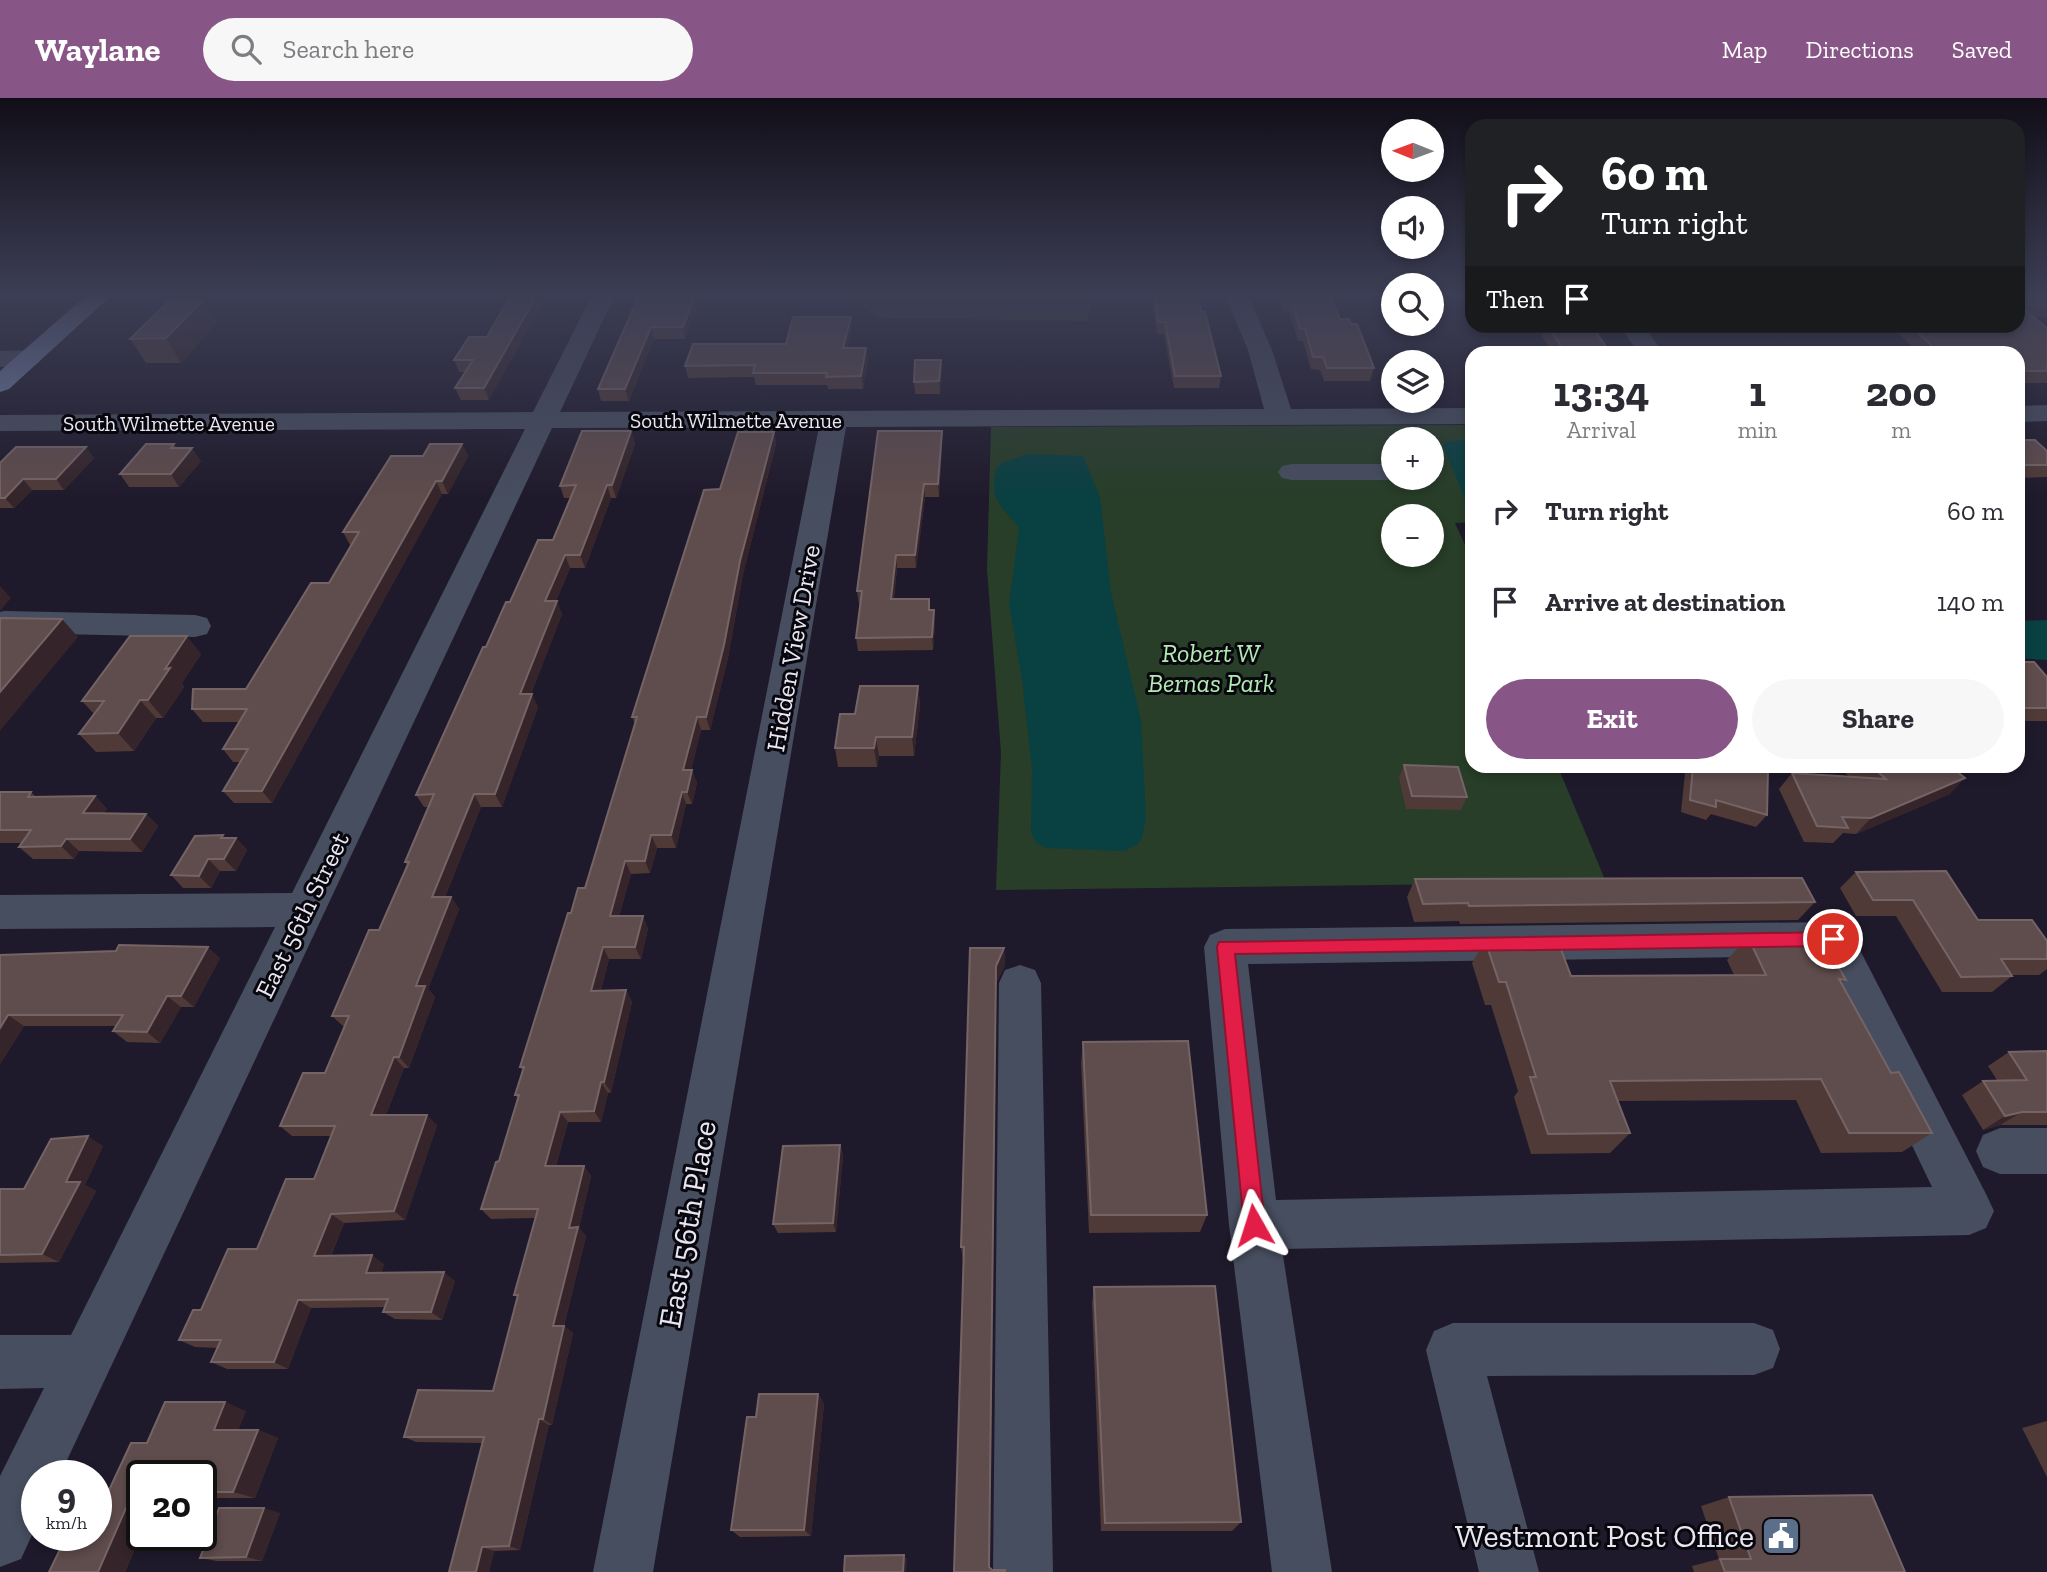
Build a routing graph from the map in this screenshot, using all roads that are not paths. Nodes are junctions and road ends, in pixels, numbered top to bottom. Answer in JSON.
{"nodes":[{"id":1,"x":25,"y":362,"type":"edge"},
{"id":2,"x":571,"y":362,"type":"edge"},
{"id":3,"x":1264,"y":362,"type":"edge"},
{"id":4,"x":0,"y":384,"type":"edge"},
{"id":5,"x":2047,"y":413,"type":"edge"},
{"id":6,"x":2025,"y":414,"type":"edge"},
{"id":7,"x":1280,"y":417,"type":"junction"},
{"id":8,"x":1465,"y":417,"type":"edge"},
{"id":9,"x":834,"y":419,"type":"junction"},
{"id":10,"x":542,"y":421,"type":"junction"},
{"id":11,"x":0,"y":423,"type":"edge"},
{"id":12,"x":1391,"y":427,"type":"edge"},
{"id":13,"x":1408,"y":427,"type":"edge"},
{"id":14,"x":1292,"y":472,"type":"dead end"},
{"id":15,"x":1381,"y":472,"type":"edge"},
{"id":16,"x":0,"y":626,"type":"edge"},
{"id":17,"x":195,"y":626,"type":"dead end"},
{"id":18,"x":751,"y":877,"type":"joint"},
{"id":19,"x":304,"y":910,"type":"junction"},
{"id":20,"x":0,"y":912,"type":"edge"},
{"id":21,"x":1020,"y":983,"type":"dead end"},
{"id":22,"x":2000,"y":1152,"type":"dead end"},
{"id":23,"x":2047,"y":1152,"type":"edge"},
{"id":24,"x":1254,"y":1225,"type":"junction"},
{"id":25,"x":1754,"y":1349,"type":"dead end"},
{"id":26,"x":86,"y":1361,"type":"junction"},
{"id":27,"x":0,"y":1362,"type":"edge"},
{"id":28,"x":0,"y":1538,"type":"edge"},
{"id":29,"x":623,"y":1572,"type":"edge"},
{"id":30,"x":1023,"y":1572,"type":"edge"},
{"id":31,"x":1302,"y":1572,"type":"edge"},
{"id":32,"x":1508,"y":1572,"type":"edge"}],
"edges":[{"from":1,"to":4,"type":"main road"},
{"from":2,"to":10,"type":"street","name":"East 56th Street"},
{"from":3,"to":7,"type":"street"},
{"from":5,"to":6,"type":"street"},
{"from":7,"to":9,"type":"street","name":"South Wilmette Avenue"},
{"from":7,"to":12,"type":"street","name":"South Wilmette Avenue"},
{"from":8,"to":13,"type":"street","name":"South Wilmette Avenue"},
{"from":9,"to":10,"type":"street","name":"South Wilmette Avenue"},
{"from":9,"to":18,"type":"street","name":"Hidden View Drive"},
{"from":10,"to":11,"type":"street","name":"South Wilmette Avenue"},
{"from":10,"to":19,"type":"street","name":"East 56th Street"},
{"from":14,"to":15,"type":"street"},
{"from":16,"to":17,"type":"street"},
{"from":18,"to":29,"type":"street","name":"East 56th Place"},
{"from":19,"to":20,"type":"street"},
{"from":19,"to":26,"type":"street","name":"East 56th Street"},
{"from":21,"to":30,"type":"street"},
{"from":22,"to":23,"type":"street"},
{"from":24,"to":24,"type":"street"},
{"from":24,"to":31,"type":"street"},
{"from":25,"to":32,"type":"street"},
{"from":26,"to":27,"type":"street"},
{"from":26,"to":28,"type":"street","name":"East 56th Street"}]}
